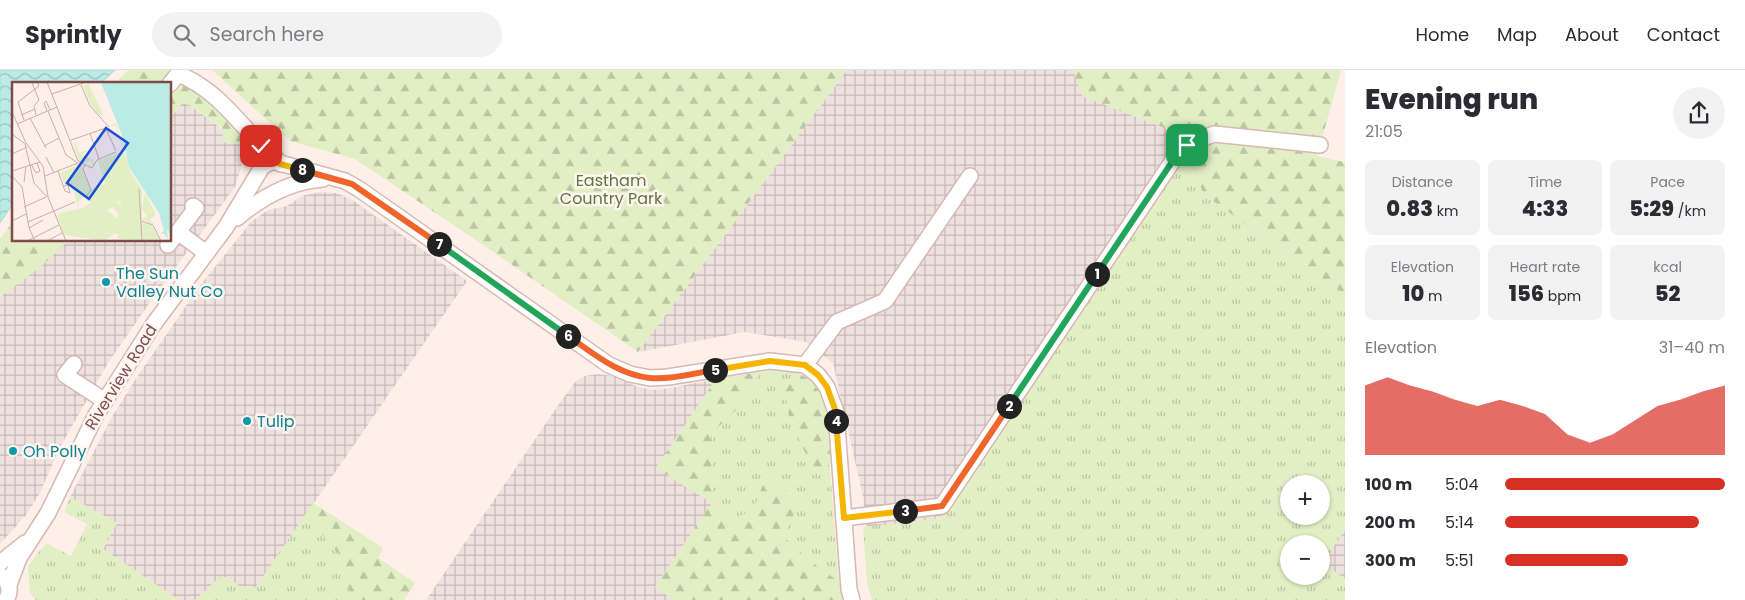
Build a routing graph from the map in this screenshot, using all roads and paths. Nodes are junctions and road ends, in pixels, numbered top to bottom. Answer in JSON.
{"nodes":[{"id":1,"x":171,"y":83,"type":"edge"},
{"id":2,"x":244,"y":127,"type":"junction"},
{"id":3,"x":1320,"y":145,"type":"dead end"},
{"id":4,"x":281,"y":164,"type":"junction"},
{"id":5,"x":260,"y":172,"type":"junction"},
{"id":6,"x":970,"y":176,"type":"dead end"},
{"id":7,"x":337,"y":179,"type":"junction"},
{"id":8,"x":280,"y":190,"type":"junction"},
{"id":9,"x":193,"y":206,"type":"dead end"},
{"id":10,"x":226,"y":227,"type":"junction"},
{"id":11,"x":178,"y":232,"type":"junction"},
{"id":12,"x":168,"y":245,"type":"dead end"},
{"id":13,"x":206,"y":253,"type":"junction"},
{"id":14,"x":74,"y":364,"type":"dead end"},
{"id":15,"x":805,"y":365,"type":"junction"},
{"id":16,"x":105,"y":401,"type":"junction"},
{"id":17,"x":844,"y":518,"type":"junction"},
{"id":18,"x":32,"y":537,"type":"junction"},
{"id":19,"x":0,"y":563,"type":"edge"},
{"id":20,"x":9,"y":590,"type":"edge"},
{"id":21,"x":852,"y":600,"type":"edge"}],
"edges":[{"from":1,"to":2,"type":"street"},
{"from":2,"to":4,"type":"street"},
{"from":2,"to":5,"type":"street"},
{"from":3,"to":17,"type":"street"},
{"from":4,"to":5,"type":"street"},
{"from":4,"to":7,"type":"street"},
{"from":4,"to":8,"type":"street"},
{"from":5,"to":8,"type":"street"},
{"from":5,"to":10,"type":"street","name":"Riverview Road"},
{"from":6,"to":15,"type":"street"},
{"from":7,"to":8,"type":"street","name":"Riverview Road"},
{"from":7,"to":15,"type":"street"},
{"from":8,"to":10,"type":"street","name":"Riverview Road"},
{"from":9,"to":11,"type":"street"},
{"from":10,"to":13,"type":"street","name":"Riverview Road"},
{"from":11,"to":12,"type":"street"},
{"from":11,"to":13,"type":"street"},
{"from":13,"to":16,"type":"street","name":"Riverview Road"},
{"from":14,"to":16,"type":"street"},
{"from":15,"to":17,"type":"street"},
{"from":16,"to":18,"type":"street","name":"Riverview Road"},
{"from":17,"to":21,"type":"street"},
{"from":18,"to":19,"type":"street","name":"Riverview Road"},
{"from":18,"to":20,"type":"street","name":"Riverview Road"}]}
